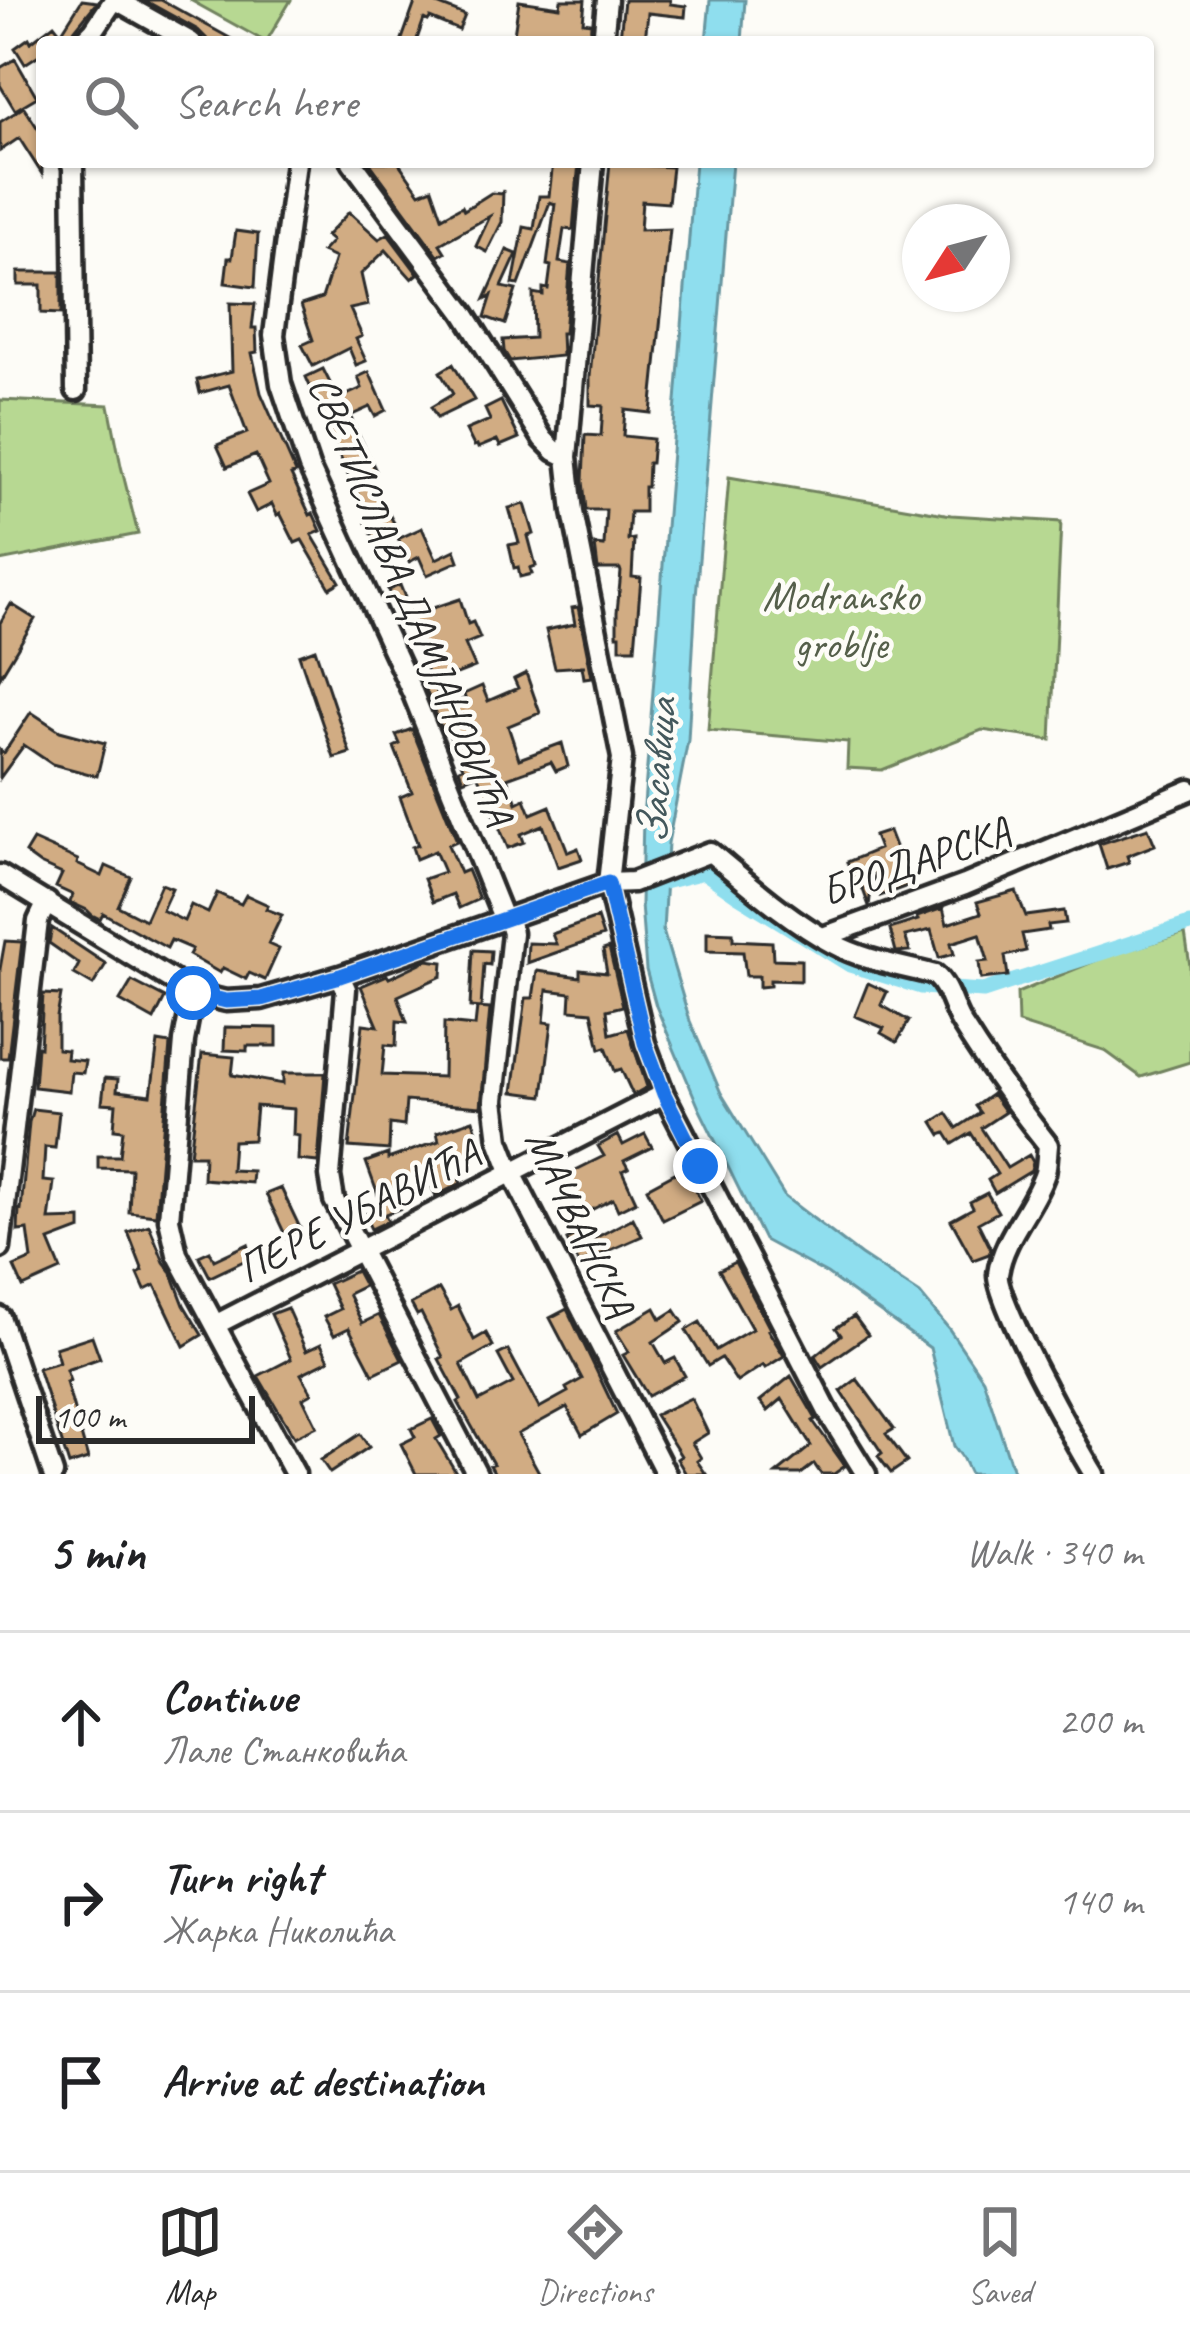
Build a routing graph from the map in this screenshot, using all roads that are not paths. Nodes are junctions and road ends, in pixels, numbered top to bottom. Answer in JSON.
{"nodes":[{"id":1,"x":115,"y":0,"type":"edge"},
{"id":2,"x":607,"y":0,"type":"edge"},
{"id":3,"x":89,"y":36,"type":"edge"},
{"id":4,"x":180,"y":36,"type":"edge"},
{"id":5,"x":604,"y":36,"type":"edge"},
{"id":6,"x":73,"y":168,"type":"edge"},
{"id":7,"x":295,"y":168,"type":"edge"},
{"id":8,"x":356,"y":168,"type":"edge"},
{"id":9,"x":592,"y":168,"type":"edge"},
{"id":10,"x":76,"y":390,"type":"dead end"},
{"id":11,"x":567,"y":457,"type":"junction"},
{"id":12,"x":1190,"y":790,"type":"edge"},
{"id":13,"x":0,"y":875,"type":"edge"},
{"id":14,"x":608,"y":883,"type":"junction"},
{"id":15,"x":47,"y":902,"type":"junction"},
{"id":16,"x":505,"y":918,"type":"junction"},
{"id":17,"x":823,"y":937,"type":"junction"},
{"id":18,"x":340,"y":976,"type":"junction"},
{"id":19,"x":193,"y":993,"type":"junction"},
{"id":20,"x":664,"y":1094,"type":"junction"},
{"id":21,"x":511,"y":1171,"type":"junction"},
{"id":22,"x":0,"y":1248,"type":"edge"},
{"id":23,"x":360,"y":1249,"type":"junction"},
{"id":24,"x":0,"y":1317,"type":"edge"},
{"id":25,"x":215,"y":1325,"type":"junction"},
{"id":26,"x":53,"y":1474,"type":"edge"},
{"id":27,"x":295,"y":1474,"type":"edge"},
{"id":28,"x":477,"y":1474,"type":"edge"},
{"id":29,"x":666,"y":1474,"type":"edge"},
{"id":30,"x":866,"y":1474,"type":"edge"},
{"id":31,"x":1094,"y":1474,"type":"edge"}],
"edges":[{"from":1,"to":3,"type":"street"},
{"from":1,"to":4,"type":"street"},
{"from":2,"to":5,"type":"street"},
{"from":6,"to":10,"type":"street"},
{"from":7,"to":16,"type":"street","name":"СВЕТИСЛАВА ДАМЈАНОВИЋА"},
{"from":8,"to":11,"type":"street"},
{"from":9,"to":11,"type":"street"},
{"from":11,"to":14,"type":"street"},
{"from":12,"to":17,"type":"street","name":"БРОДАРСКА"},
{"from":13,"to":15,"type":"street"},
{"from":14,"to":16,"type":"street"},
{"from":14,"to":17,"type":"street","name":"БРОДАРСКА"},
{"from":14,"to":20,"type":"street"},
{"from":15,"to":19,"type":"street"},
{"from":15,"to":22,"type":"street"},
{"from":16,"to":18,"type":"street"},
{"from":16,"to":21,"type":"street","name":"МАЧВАНСКА"},
{"from":17,"to":31,"type":"street"},
{"from":18,"to":19,"type":"street"},
{"from":18,"to":23,"type":"street"},
{"from":19,"to":25,"type":"street"},
{"from":20,"to":21,"type":"street","name":"ПЕРЕ УБАВИЋА"},
{"from":20,"to":30,"type":"street"},
{"from":21,"to":23,"type":"street","name":"ПЕРЕ УБАВИЋА"},
{"from":21,"to":29,"type":"street","name":"МАЧВАНСКА"},
{"from":23,"to":25,"type":"street","name":"ПЕРЕ УБАВИЋА"},
{"from":23,"to":28,"type":"street"},
{"from":24,"to":26,"type":"street"},
{"from":25,"to":27,"type":"street"}]}
